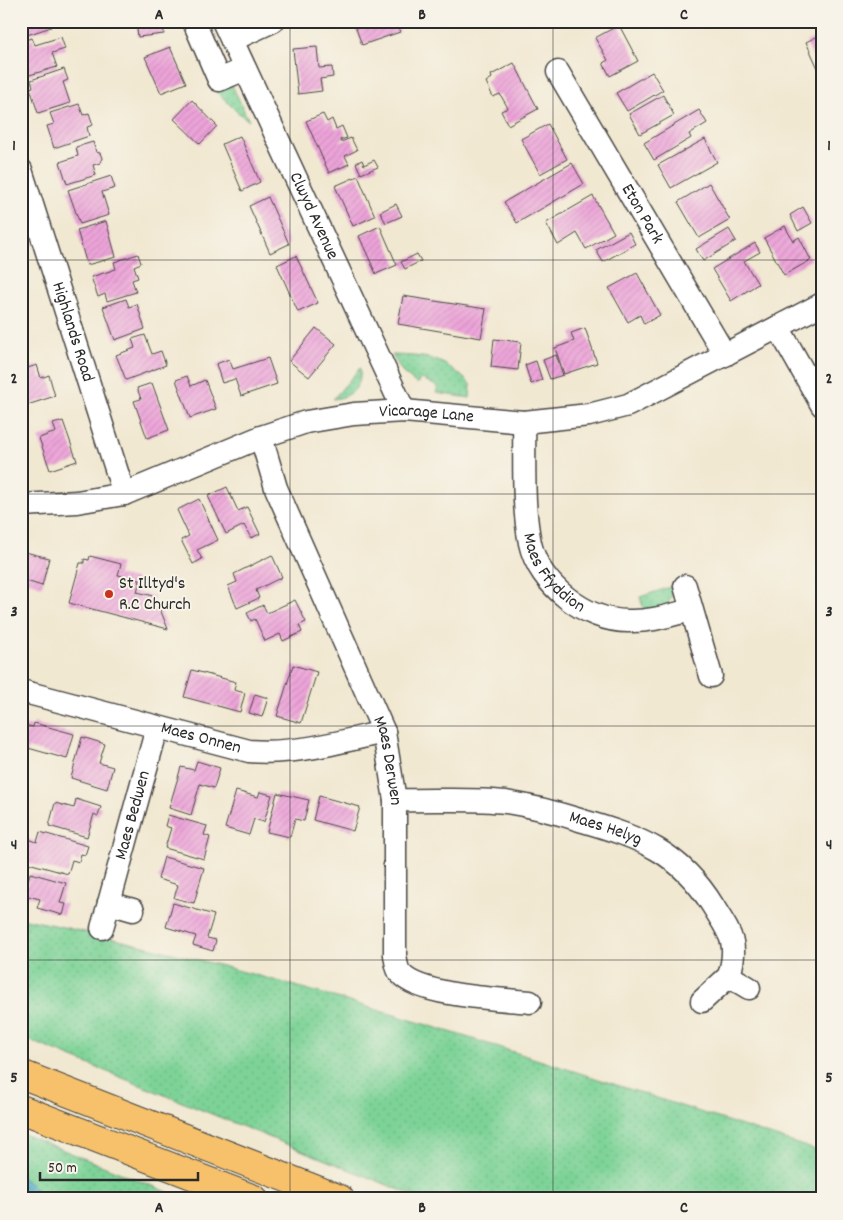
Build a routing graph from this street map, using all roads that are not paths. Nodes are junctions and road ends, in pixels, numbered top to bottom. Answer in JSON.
{"nodes":[{"id":1,"x":196,"y":21,"type":"edge"},
{"id":2,"x":273,"y":21,"type":"edge"},
{"id":3,"x":228,"y":31,"type":"edge"},
{"id":4,"x":245,"y":69,"type":"junction"},
{"id":5,"x":558,"y":72,"type":"dead end"},
{"id":6,"x":21,"y":170,"type":"edge"},
{"id":7,"x":822,"y":304,"type":"edge"},
{"id":8,"x":778,"y":327,"type":"junction"},
{"id":9,"x":725,"y":355,"type":"junction"},
{"id":10,"x":822,"y":405,"type":"edge"},
{"id":11,"x":404,"y":411,"type":"junction"},
{"id":12,"x":524,"y":422,"type":"junction"},
{"id":13,"x":261,"y":437,"type":"junction"},
{"id":14,"x":124,"y":494,"type":"junction"},
{"id":15,"x":21,"y":506,"type":"edge"},
{"id":16,"x":684,"y":586,"type":"dead end"},
{"id":17,"x":692,"y":610,"type":"junction"},
{"id":18,"x":711,"y":676,"type":"dead end"},
{"id":19,"x":21,"y":691,"type":"edge"},
{"id":20,"x":157,"y":728,"type":"junction"},
{"id":21,"x":384,"y":732,"type":"junction"},
{"id":22,"x":395,"y":800,"type":"junction"},
{"id":23,"x":109,"y":903,"type":"junction"},
{"id":24,"x":133,"y":910,"type":"dead end"},
{"id":25,"x":102,"y":928,"type":"dead end"},
{"id":26,"x":729,"y":976,"type":"junction"},
{"id":27,"x":749,"y":988,"type":"dead end"},
{"id":28,"x":702,"y":1001,"type":"dead end"},
{"id":29,"x":530,"y":1002,"type":"dead end"},
{"id":30,"x":21,"y":1074,"type":"edge"},
{"id":31,"x":21,"y":1109,"type":"edge"},
{"id":32,"x":254,"y":1199,"type":"edge"},
{"id":33,"x":340,"y":1199,"type":"edge"}],
"edges":[{"from":1,"to":4,"type":"street"},
{"from":2,"to":3,"type":"street"},
{"from":3,"to":4,"type":"street","name":"Clwyd Avenue"},
{"from":4,"to":11,"type":"street","name":"Clwyd Avenue"},
{"from":5,"to":9,"type":"street","name":"Eton Park"},
{"from":6,"to":14,"type":"street","name":"Highlands Road"},
{"from":7,"to":8,"type":"street","name":"Vicarage Lane"},
{"from":8,"to":9,"type":"street","name":"Vicarage Lane"},
{"from":8,"to":10,"type":"street"},
{"from":9,"to":12,"type":"street","name":"Vicarage Lane"},
{"from":11,"to":12,"type":"street","name":"Vicarage Lane"},
{"from":11,"to":13,"type":"street","name":"Vicarage Lane"},
{"from":12,"to":17,"type":"street","name":"Maes Ffyddion"},
{"from":13,"to":14,"type":"street","name":"Vicarage Lane"},
{"from":13,"to":21,"type":"street","name":"Maes Derwen"},
{"from":14,"to":15,"type":"street","name":"Vicarage Lane"},
{"from":16,"to":17,"type":"street"},
{"from":17,"to":18,"type":"street"},
{"from":19,"to":20,"type":"street","name":"Maes Onnen"},
{"from":20,"to":21,"type":"street","name":"Maes Onnen"},
{"from":20,"to":23,"type":"street","name":"Maes Bedwen"},
{"from":21,"to":22,"type":"street","name":"Maes Derwen"},
{"from":22,"to":26,"type":"street","name":"Maes Helyg"},
{"from":22,"to":29,"type":"street","name":"Maes Derwen"},
{"from":23,"to":24,"type":"street"},
{"from":23,"to":25,"type":"street","name":"Maes Bedwen"},
{"from":26,"to":27,"type":"street"},
{"from":26,"to":28,"type":"street"},
{"from":30,"to":33,"type":"main road"},
{"from":31,"to":32,"type":"main road"}]}
